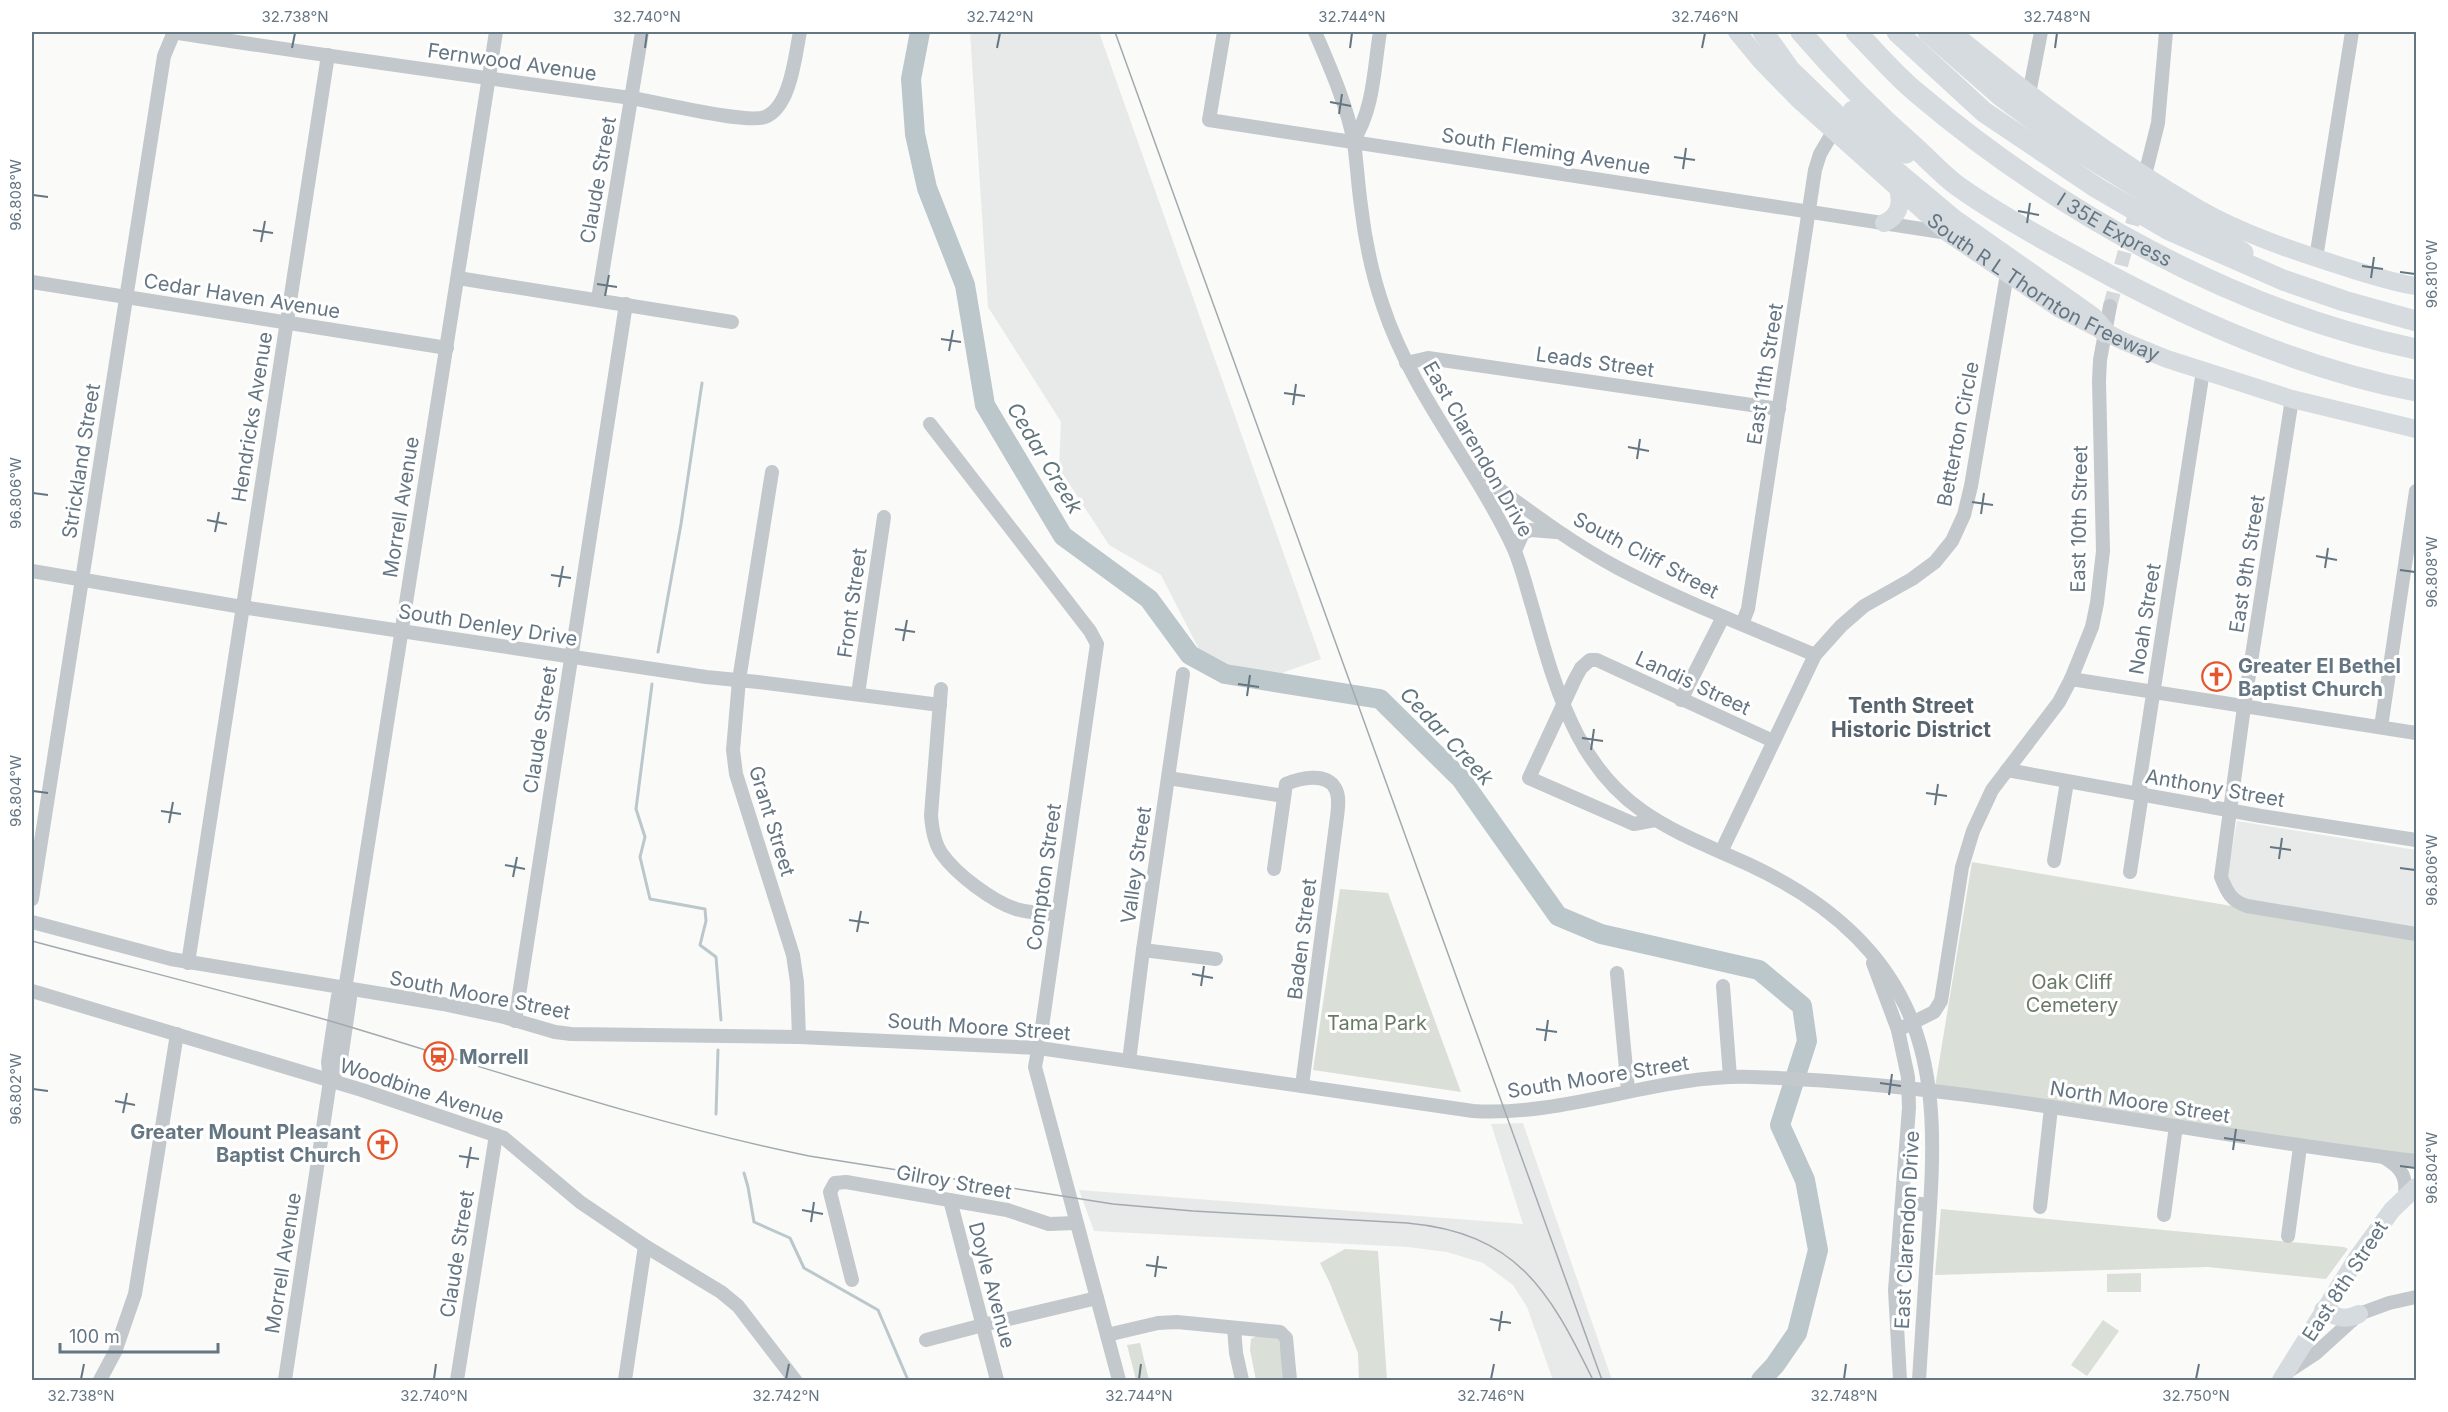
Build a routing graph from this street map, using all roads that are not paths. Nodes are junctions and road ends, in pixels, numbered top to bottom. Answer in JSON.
{"nodes":[{"id":1,"x":174,"y":32,"type":"edge"},
{"id":2,"x":496,"y":32,"type":"edge"},
{"id":3,"x":642,"y":32,"type":"edge"},
{"id":4,"x":800,"y":32,"type":"edge"},
{"id":5,"x":1224,"y":32,"type":"edge"},
{"id":6,"x":1315,"y":32,"type":"edge"},
{"id":7,"x":1380,"y":32,"type":"edge"},
{"id":8,"x":1737,"y":32,"type":"edge"},
{"id":9,"x":1763,"y":32,"type":"edge"},
{"id":10,"x":1775,"y":32,"type":"edge"},
{"id":11,"x":1801,"y":32,"type":"edge"},
{"id":12,"x":1856,"y":32,"type":"edge"},
{"id":13,"x":1897,"y":32,"type":"edge"},
{"id":14,"x":1928,"y":32,"type":"edge"},
{"id":15,"x":1952,"y":32,"type":"edge"},
{"id":16,"x":2041,"y":32,"type":"edge"},
{"id":17,"x":2166,"y":32,"type":"edge"},
{"id":18,"x":2352,"y":32,"type":"edge"},
{"id":19,"x":328,"y":55,"type":"junction"},
{"id":20,"x":489,"y":79,"type":"junction"},
{"id":21,"x":2029,"y":94,"type":"junction"},
{"id":22,"x":631,"y":98,"type":"junction"},
{"id":23,"x":1833,"y":132,"type":"junction"},
{"id":24,"x":1353,"y":141,"type":"junction"},
{"id":25,"x":2144,"y":179,"type":"junction"},
{"id":26,"x":1958,"y":186,"type":"junction"},
{"id":27,"x":1898,"y":189,"type":"junction"},
{"id":28,"x":1809,"y":213,"type":"junction"},
{"id":29,"x":2174,"y":221,"type":"junction"},
{"id":30,"x":1884,"y":223,"type":"junction"},
{"id":31,"x":1948,"y":233,"type":"junction"},
{"id":32,"x":2316,"y":258,"type":"junction"},
{"id":33,"x":2007,"y":274,"type":"junction"},
{"id":34,"x":458,"y":278,"type":"junction"},
{"id":35,"x":32,"y":282,"type":"edge"},
{"id":36,"x":2416,"y":286,"type":"edge"},
{"id":37,"x":126,"y":297,"type":"junction"},
{"id":38,"x":598,"y":299,"type":"junction"},
{"id":39,"x":626,"y":304,"type":"junction"},
{"id":40,"x":2110,"y":306,"type":"tunnel mouth"},
{"id":41,"x":2416,"y":321,"type":"edge"},
{"id":42,"x":732,"y":322,"type":"dead end"},
{"id":43,"x":287,"y":323,"type":"junction"},
{"id":44,"x":2105,"y":332,"type":"junction"},
{"id":45,"x":447,"y":348,"type":"junction"},
{"id":46,"x":2416,"y":350,"type":"edge"},
{"id":47,"x":2305,"y":362,"type":"junction"},
{"id":48,"x":1406,"y":363,"type":"junction"},
{"id":49,"x":2203,"y":371,"type":"junction"},
{"id":50,"x":2416,"y":391,"type":"edge"},
{"id":51,"x":2292,"y":399,"type":"junction"},
{"id":52,"x":2416,"y":401,"type":"edge"},
{"id":53,"x":1779,"y":409,"type":"junction"},
{"id":54,"x":930,"y":424,"type":"dead end"},
{"id":55,"x":2416,"y":429,"type":"edge"},
{"id":56,"x":1470,"y":468,"type":"junction"},
{"id":57,"x":772,"y":472,"type":"dead end"},
{"id":58,"x":2416,"y":491,"type":"edge"},
{"id":59,"x":884,"y":517,"type":"dead end"},
{"id":60,"x":1558,"y":532,"type":"junction"},
{"id":61,"x":1515,"y":551,"type":"junction"},
{"id":62,"x":32,"y":571,"type":"edge"},
{"id":63,"x":82,"y":579,"type":"junction"},
{"id":64,"x":242,"y":607,"type":"junction"},
{"id":65,"x":1723,"y":617,"type":"junction"},
{"id":66,"x":1742,"y":624,"type":"junction"},
{"id":67,"x":400,"y":631,"type":"junction"},
{"id":68,"x":1815,"y":655,"type":"junction"},
{"id":69,"x":572,"y":657,"type":"junction"},
{"id":70,"x":1183,"y":674,"type":"dead end"},
{"id":71,"x":2071,"y":679,"type":"junction"},
{"id":72,"x":739,"y":680,"type":"junction"},
{"id":73,"x":941,"y":689,"type":"dead end"},
{"id":74,"x":2153,"y":693,"type":"junction"},
{"id":75,"x":858,"y":694,"type":"junction"},
{"id":76,"x":1681,"y":700,"type":"junction"},
{"id":77,"x":940,"y":705,"type":"junction"},
{"id":78,"x":1563,"y":705,"type":"junction"},
{"id":79,"x":2244,"y":707,"type":"junction"},
{"id":80,"x":2380,"y":727,"type":"junction"},
{"id":81,"x":2416,"y":733,"type":"edge"},
{"id":82,"x":1773,"y":741,"type":"junction"},
{"id":83,"x":2007,"y":770,"type":"junction"},
{"id":84,"x":1168,"y":778,"type":"junction"},
{"id":85,"x":2067,"y":782,"type":"junction"},
{"id":86,"x":1285,"y":790,"type":"junction"},
{"id":87,"x":2142,"y":795,"type":"junction"},
{"id":88,"x":2229,"y":810,"type":"junction"},
{"id":89,"x":1655,"y":820,"type":"junction"},
{"id":90,"x":2416,"y":840,"type":"edge"},
{"id":91,"x":1721,"y":852,"type":"junction"},
{"id":92,"x":2054,"y":861,"type":"dead end"},
{"id":93,"x":1274,"y":869,"type":"dead end"},
{"id":94,"x":2130,"y":872,"type":"dead end"},
{"id":95,"x":32,"y":899,"type":"edge"},
{"id":96,"x":1057,"y":915,"type":"junction"},
{"id":97,"x":32,"y":922,"type":"edge"},
{"id":98,"x":2416,"y":934,"type":"edge"},
{"id":99,"x":1143,"y":950,"type":"junction"},
{"id":100,"x":1869,"y":953,"type":"junction"},
{"id":101,"x":1216,"y":959,"type":"dead end"},
{"id":102,"x":188,"y":963,"type":"junction"},
{"id":103,"x":1617,"y":973,"type":"dead end"},
{"id":104,"x":1723,"y":986,"type":"dead end"},
{"id":105,"x":345,"y":988,"type":"junction"},
{"id":106,"x":32,"y":990,"type":"edge"},
{"id":107,"x":515,"y":1021,"type":"junction"},
{"id":108,"x":1913,"y":1024,"type":"junction"},
{"id":109,"x":1898,"y":1030,"type":"junction"},
{"id":110,"x":177,"y":1035,"type":"junction"},
{"id":111,"x":799,"y":1037,"type":"junction"},
{"id":112,"x":1039,"y":1048,"type":"junction"},
{"id":113,"x":1129,"y":1061,"type":"junction"},
{"id":114,"x":1730,"y":1077,"type":"junction"},
{"id":115,"x":330,"y":1081,"type":"junction"},
{"id":116,"x":1302,"y":1086,"type":"junction"},
{"id":117,"x":1909,"y":1088,"type":"junction"},
{"id":118,"x":1628,"y":1090,"type":"junction"},
{"id":119,"x":1928,"y":1090,"type":"junction"},
{"id":120,"x":2051,"y":1108,"type":"junction"},
{"id":121,"x":2176,"y":1126,"type":"junction"},
{"id":122,"x":496,"y":1135,"type":"junction"},
{"id":123,"x":2300,"y":1147,"type":"junction"},
{"id":124,"x":2383,"y":1157,"type":"junction"},
{"id":125,"x":2416,"y":1161,"type":"edge"},
{"id":126,"x":2410,"y":1192,"type":"edge"},
{"id":127,"x":950,"y":1200,"type":"junction"},
{"id":128,"x":1902,"y":1202,"type":"junction"},
{"id":129,"x":1930,"y":1205,"type":"junction"},
{"id":130,"x":2040,"y":1207,"type":"dead end"},
{"id":131,"x":2164,"y":1215,"type":"dead end"},
{"id":132,"x":1076,"y":1223,"type":"junction"},
{"id":133,"x":2288,"y":1236,"type":"dead end"},
{"id":134,"x":645,"y":1246,"type":"junction"},
{"id":135,"x":852,"y":1280,"type":"dead end"},
{"id":136,"x":2416,"y":1297,"type":"edge"},
{"id":137,"x":1097,"y":1298,"type":"junction"},
{"id":138,"x":2328,"y":1303,"type":"junction"},
{"id":139,"x":2359,"y":1314,"type":"junction"},
{"id":140,"x":982,"y":1325,"type":"junction"},
{"id":141,"x":1234,"y":1328,"type":"junction"},
{"id":142,"x":1107,"y":1335,"type":"junction"},
{"id":143,"x":926,"y":1340,"type":"dead end"},
{"id":144,"x":2283,"y":1377,"type":"edge"},
{"id":145,"x":100,"y":1380,"type":"edge"},
{"id":146,"x":285,"y":1380,"type":"edge"},
{"id":147,"x":457,"y":1380,"type":"edge"},
{"id":148,"x":625,"y":1380,"type":"edge"},
{"id":149,"x":795,"y":1380,"type":"edge"},
{"id":150,"x":997,"y":1380,"type":"edge"},
{"id":151,"x":1119,"y":1380,"type":"edge"},
{"id":152,"x":1242,"y":1380,"type":"edge"},
{"id":153,"x":1290,"y":1380,"type":"edge"},
{"id":154,"x":1900,"y":1380,"type":"edge"},
{"id":155,"x":1918,"y":1380,"type":"edge"}],
"edges":[{"from":1,"to":19,"type":"street","name":"Fernwood Avenue"},
{"from":1,"to":37,"type":"street","name":"Strickland Street"},
{"from":2,"to":20,"type":"street","name":"Morrell Avenue"},
{"from":3,"to":22,"type":"street","name":"Claude Street"},
{"from":4,"to":22,"type":"street","name":"Fernwood Avenue"},
{"from":5,"to":24,"type":"street","name":"South Fleming Avenue"},
{"from":6,"to":24,"type":"street","name":"East Clarendon Drive"},
{"from":7,"to":24,"type":"street"},
{"from":8,"to":23,"type":"main road","name":"South R L Thornton Freeway"},
{"from":9,"to":44,"type":"highway"},
{"from":10,"to":26,"type":"highway"},
{"from":11,"to":26,"type":"highway","name":"South R L Thornton Freeway"},
{"from":12,"to":46,"type":"highway","name":"I 35E Express"},
{"from":13,"to":29,"type":"highway"},
{"from":14,"to":29,"type":"highway"},
{"from":15,"to":21,"type":"main road"},
{"from":16,"to":21,"type":"street"},
{"from":17,"to":25,"type":"street"},
{"from":18,"to":32,"type":"street"},
{"from":19,"to":20,"type":"street","name":"Fernwood Avenue"},
{"from":19,"to":43,"type":"street","name":"Hendricks Avenue"},
{"from":20,"to":22,"type":"street","name":"Fernwood Avenue"},
{"from":20,"to":34,"type":"street","name":"Morrell Avenue"},
{"from":21,"to":25,"type":"main road"},
{"from":22,"to":38,"type":"street","name":"Claude Street"},
{"from":23,"to":27,"type":"main road","name":"South R L Thornton Freeway"},
{"from":23,"to":28,"type":"street","name":"East 11th Street"},
{"from":24,"to":28,"type":"street","name":"South Fleming Avenue"},
{"from":24,"to":48,"type":"street","name":"East Clarendon Drive"},
{"from":25,"to":32,"type":"main road"},
{"from":26,"to":47,"type":"highway","name":"South R L Thornton Freeway"},
{"from":27,"to":30,"type":"main road"},
{"from":27,"to":31,"type":"main road","name":"South R L Thornton Freeway"},
{"from":28,"to":30,"type":"street","name":"South Fleming Avenue"},
{"from":28,"to":53,"type":"street","name":"East 11th Street"},
{"from":29,"to":41,"type":"highway"},
{"from":30,"to":31,"type":"street","name":"South Fleming Avenue"},
{"from":31,"to":33,"type":"main road","name":"South R L Thornton Freeway"},
{"from":32,"to":36,"type":"main road"},
{"from":33,"to":44,"type":"main road","name":"South R L Thornton Freeway"},
{"from":33,"to":68,"type":"street","name":"Betterton Circle"},
{"from":34,"to":38,"type":"street"},
{"from":34,"to":45,"type":"street","name":"Morrell Avenue"},
{"from":35,"to":37,"type":"street","name":"Cedar Haven Avenue"},
{"from":37,"to":43,"type":"street","name":"Cedar Haven Avenue"},
{"from":37,"to":63,"type":"street","name":"Strickland Street"},
{"from":38,"to":39,"type":"street"},
{"from":39,"to":42,"type":"street"},
{"from":39,"to":69,"type":"street","name":"Claude Street"},
{"from":40,"to":44,"type":"street","name":"East 10th Street"},
{"from":43,"to":45,"type":"street","name":"Cedar Haven Avenue"},
{"from":43,"to":64,"type":"street","name":"Hendricks Avenue"},
{"from":44,"to":49,"type":"main road","name":"South R L Thornton Freeway"},
{"from":44,"to":71,"type":"street","name":"East 10th Street"},
{"from":45,"to":67,"type":"street","name":"Morrell Avenue"},
{"from":47,"to":50,"type":"highway","name":"South R L Thornton Freeway"},
{"from":47,"to":52,"type":"highway"},
{"from":48,"to":53,"type":"street","name":"Leads Street"},
{"from":48,"to":56,"type":"street","name":"East Clarendon Drive"},
{"from":49,"to":51,"type":"main road","name":"South R L Thornton Freeway"},
{"from":49,"to":74,"type":"street","name":"Noah Street"},
{"from":51,"to":55,"type":"main road","name":"South R L Thornton Freeway"},
{"from":51,"to":79,"type":"street","name":"East 9th Street"},
{"from":53,"to":66,"type":"street","name":"East 11th Street"},
{"from":54,"to":96,"type":"street","name":"Compton Street"},
{"from":56,"to":60,"type":"street","name":"South Cliff Street"},
{"from":56,"to":61,"type":"street","name":"East Clarendon Drive"},
{"from":57,"to":72,"type":"street","name":"Grant Street"},
{"from":58,"to":80,"type":"street"},
{"from":59,"to":75,"type":"street","name":"Front Street"},
{"from":60,"to":61,"type":"street"},
{"from":60,"to":65,"type":"street","name":"South Cliff Street"},
{"from":61,"to":78,"type":"street","name":"East Clarendon Drive"},
{"from":62,"to":63,"type":"street","name":"South Denley Drive"},
{"from":63,"to":64,"type":"street","name":"South Denley Drive"},
{"from":63,"to":95,"type":"street","name":"Strickland Street"},
{"from":64,"to":67,"type":"street","name":"South Denley Drive"},
{"from":64,"to":102,"type":"street","name":"Hendricks Avenue"},
{"from":65,"to":66,"type":"street","name":"South Cliff Street"},
{"from":65,"to":76,"type":"street"},
{"from":66,"to":68,"type":"street","name":"South Cliff Street"},
{"from":67,"to":69,"type":"street","name":"South Denley Drive"},
{"from":67,"to":105,"type":"street","name":"Morrell Avenue"},
{"from":68,"to":82,"type":"street","name":"Betterton Circle"},
{"from":69,"to":72,"type":"street","name":"South Denley Drive"},
{"from":69,"to":107,"type":"street","name":"Claude Street"},
{"from":70,"to":84,"type":"street","name":"Valley Street"},
{"from":71,"to":74,"type":"street"},
{"from":71,"to":83,"type":"street","name":"East 10th Street"},
{"from":72,"to":75,"type":"street","name":"South Denley Drive"},
{"from":72,"to":111,"type":"street","name":"Grant Street"},
{"from":73,"to":77,"type":"street"},
{"from":74,"to":79,"type":"street"},
{"from":74,"to":87,"type":"street","name":"Noah Street"},
{"from":75,"to":77,"type":"street","name":"South Denley Drive"},
{"from":76,"to":78,"type":"street","name":"Landis Street"},
{"from":76,"to":82,"type":"street","name":"Landis Street"},
{"from":77,"to":96,"type":"street"},
{"from":78,"to":89,"type":"street","name":"East Clarendon Drive"},
{"from":78,"to":89,"type":"street"},
{"from":79,"to":80,"type":"street"},
{"from":79,"to":88,"type":"street","name":"East 9th Street"},
{"from":80,"to":81,"type":"street"},
{"from":82,"to":91,"type":"street","name":"Betterton Circle"},
{"from":83,"to":85,"type":"street","name":"Anthony Street"},
{"from":83,"to":108,"type":"street","name":"East 10th Street"},
{"from":84,"to":86,"type":"street"},
{"from":84,"to":99,"type":"street","name":"Valley Street"},
{"from":85,"to":87,"type":"street","name":"Anthony Street"},
{"from":85,"to":92,"type":"street"},
{"from":86,"to":93,"type":"street"},
{"from":86,"to":116,"type":"street","name":"Baden Street"},
{"from":87,"to":88,"type":"street","name":"Anthony Street"},
{"from":87,"to":94,"type":"street","name":"Noah Street"},
{"from":88,"to":90,"type":"street","name":"Anthony Street"},
{"from":88,"to":98,"type":"street","name":"East 9th Street"},
{"from":89,"to":91,"type":"street","name":"East Clarendon Drive"},
{"from":91,"to":100,"type":"street","name":"East Clarendon Drive"},
{"from":96,"to":112,"type":"street","name":"Compton Street"},
{"from":97,"to":102,"type":"street","name":"South Moore Street"},
{"from":99,"to":101,"type":"street"},
{"from":99,"to":113,"type":"street","name":"Valley Street"},
{"from":100,"to":108,"type":"street","name":"East Clarendon Drive"},
{"from":100,"to":109,"type":"street","name":"East Clarendon Drive"},
{"from":102,"to":105,"type":"street","name":"South Moore Street"},
{"from":103,"to":118,"type":"street"},
{"from":104,"to":114,"type":"street"},
{"from":105,"to":107,"type":"street","name":"South Moore Street"},
{"from":105,"to":115,"type":"street","name":"Morrell Avenue"},
{"from":106,"to":110,"type":"street","name":"Woodbine Avenue"},
{"from":107,"to":111,"type":"street","name":"South Moore Street"},
{"from":108,"to":109,"type":"street","name":"East 10th Street"},
{"from":108,"to":119,"type":"street","name":"East Clarendon Drive"},
{"from":109,"to":117,"type":"street","name":"East Clarendon Drive"},
{"from":110,"to":115,"type":"street","name":"Woodbine Avenue"},
{"from":110,"to":145,"type":"street"},
{"from":111,"to":112,"type":"street","name":"South Moore Street"},
{"from":112,"to":113,"type":"street","name":"South Moore Street"},
{"from":112,"to":132,"type":"street","name":"Compton Street"},
{"from":113,"to":116,"type":"street","name":"South Moore Street"},
{"from":114,"to":117,"type":"street","name":"South Moore Street"},
{"from":114,"to":118,"type":"street","name":"South Moore Street"},
{"from":115,"to":122,"type":"street","name":"Woodbine Avenue"},
{"from":115,"to":146,"type":"street","name":"Morrell Avenue"},
{"from":116,"to":118,"type":"street","name":"South Moore Street"},
{"from":117,"to":119,"type":"street","name":"South Moore Street"},
{"from":117,"to":128,"type":"street","name":"East Clarendon Drive"},
{"from":119,"to":120,"type":"street","name":"North Moore Street"},
{"from":119,"to":129,"type":"street","name":"East Clarendon Drive"},
{"from":120,"to":121,"type":"street","name":"North Moore Street"},
{"from":120,"to":130,"type":"street"},
{"from":121,"to":123,"type":"street","name":"North Moore Street"},
{"from":121,"to":131,"type":"street"},
{"from":122,"to":134,"type":"street","name":"Woodbine Avenue"},
{"from":122,"to":147,"type":"street","name":"Claude Street"},
{"from":123,"to":124,"type":"street","name":"North Moore Street"},
{"from":123,"to":133,"type":"street"},
{"from":124,"to":125,"type":"street","name":"North Moore Street"},
{"from":124,"to":126,"type":"street"},
{"from":126,"to":138,"type":"main road","name":"East 8th Street"},
{"from":127,"to":132,"type":"street","name":"Gilroy Street"},
{"from":127,"to":135,"type":"street","name":"Gilroy Street"},
{"from":127,"to":140,"type":"street","name":"Doyle Avenue"},
{"from":128,"to":129,"type":"street"},
{"from":128,"to":154,"type":"street","name":"East Clarendon Drive"},
{"from":129,"to":155,"type":"street","name":"East Clarendon Drive"},
{"from":132,"to":137,"type":"street","name":"Compton Street"},
{"from":134,"to":148,"type":"street"},
{"from":134,"to":149,"type":"street","name":"Woodbine Avenue"},
{"from":136,"to":139,"type":"street"},
{"from":137,"to":140,"type":"street"},
{"from":137,"to":142,"type":"street","name":"Compton Street"},
{"from":138,"to":139,"type":"main road"},
{"from":138,"to":144,"type":"main road","name":"East 8th Street"},
{"from":139,"to":144,"type":"street"},
{"from":140,"to":143,"type":"street"},
{"from":140,"to":150,"type":"street","name":"Doyle Avenue"},
{"from":141,"to":142,"type":"street"},
{"from":141,"to":152,"type":"street"},
{"from":141,"to":153,"type":"street"},
{"from":142,"to":151,"type":"street","name":"Compton Street"}]}
